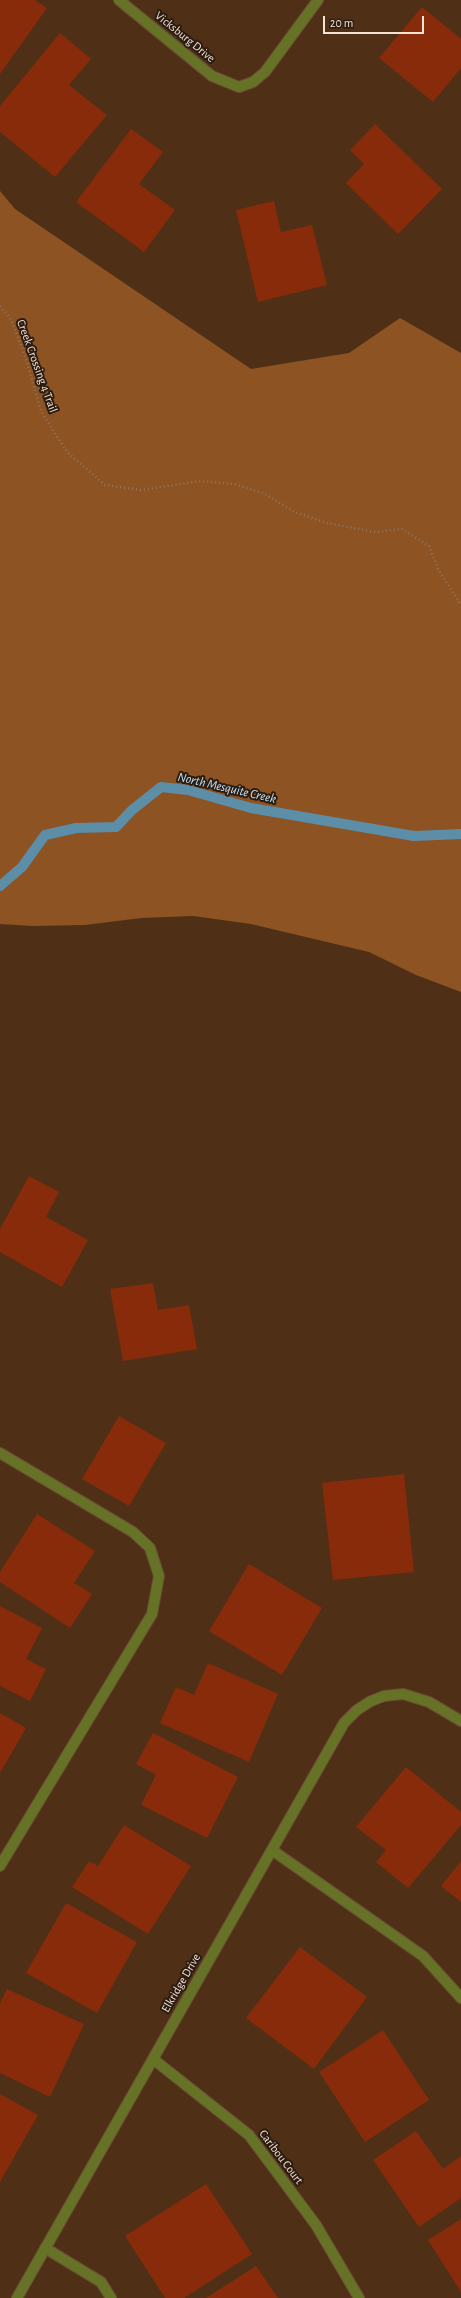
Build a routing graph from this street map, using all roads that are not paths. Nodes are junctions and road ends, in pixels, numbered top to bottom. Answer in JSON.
{"nodes":[{"id":1,"x":119,"y":0,"type":"edge"},
{"id":2,"x":318,"y":0,"type":"edge"},
{"id":3,"x":0,"y":1453,"type":"edge"},
{"id":4,"x":461,"y":1722,"type":"edge"},
{"id":5,"x":272,"y":1850,"type":"junction"},
{"id":6,"x":0,"y":1866,"type":"edge"},
{"id":7,"x":461,"y":1998,"type":"edge"},
{"id":8,"x":153,"y":2058,"type":"junction"},
{"id":9,"x":45,"y":2248,"type":"junction"},
{"id":10,"x":17,"y":2298,"type":"edge"},
{"id":11,"x":111,"y":2298,"type":"edge"},
{"id":12,"x":359,"y":2298,"type":"edge"}],
"edges":[{"from":1,"to":2,"type":"street","name":"Vicksburg Drive"},
{"from":3,"to":6,"type":"street"},
{"from":4,"to":5,"type":"street","name":"Elkridge Drive"},
{"from":5,"to":7,"type":"street"},
{"from":5,"to":8,"type":"street","name":"Elkridge Drive"},
{"from":8,"to":9,"type":"street","name":"Elkridge Drive"},
{"from":8,"to":12,"type":"street","name":"Caribou Court"},
{"from":9,"to":10,"type":"street","name":"Elkridge Drive"},
{"from":9,"to":11,"type":"street"}]}
